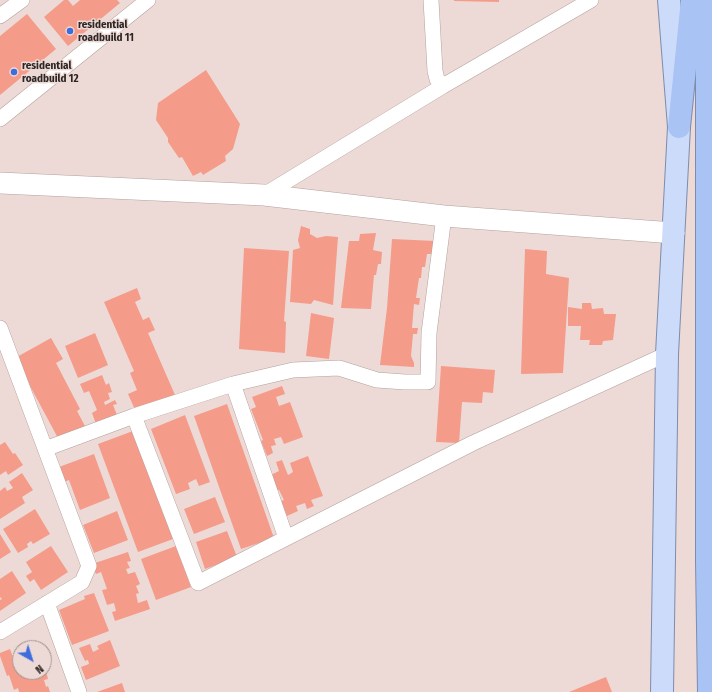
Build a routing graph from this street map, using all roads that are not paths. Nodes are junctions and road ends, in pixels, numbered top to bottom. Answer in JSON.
{"nodes":[{"id":1,"x":22,"y":0,"type":"edge"},
{"id":2,"x":148,"y":0,"type":"edge"},
{"id":3,"x":431,"y":0,"type":"edge"},
{"id":4,"x":591,"y":0,"type":"edge"},
{"id":5,"x":670,"y":0,"type":"edge"},
{"id":6,"x":692,"y":0,"type":"edge"},
{"id":7,"x":707,"y":0,"type":"edge"},
{"id":8,"x":0,"y":16,"type":"edge"},
{"id":9,"x":443,"y":86,"type":"junction"},
{"id":10,"x":0,"y":119,"type":"edge"},
{"id":11,"x":679,"y":126,"type":"junction"},
{"id":12,"x":0,"y":182,"type":"edge"},
{"id":13,"x":264,"y":196,"type":"junction"},
{"id":14,"x":444,"y":216,"type":"junction"},
{"id":15,"x":674,"y":233,"type":"junction"},
{"id":16,"x":0,"y":328,"type":"edge"},
{"id":17,"x":667,"y":354,"type":"junction"},
{"id":18,"x":233,"y":384,"type":"junction"},
{"id":19,"x":134,"y":416,"type":"junction"},
{"id":20,"x":45,"y":449,"type":"junction"},
{"id":21,"x":286,"y":538,"type":"junction"},
{"id":22,"x":47,"y":603,"type":"junction"},
{"id":23,"x":0,"y":632,"type":"edge"},
{"id":24,"x":79,"y":692,"type":"edge"},
{"id":25,"x":662,"y":692,"type":"edge"},
{"id":26,"x":709,"y":692,"type":"edge"}],
"edges":[{"from":1,"to":8,"type":"street"},
{"from":2,"to":10,"type":"street"},
{"from":3,"to":9,"type":"street"},
{"from":4,"to":9,"type":"street"},
{"from":5,"to":11,"type":"main road"},
{"from":6,"to":11,"type":"highway"},
{"from":7,"to":26,"type":"highway"},
{"from":9,"to":13,"type":"street"},
{"from":11,"to":15,"type":"main road"},
{"from":12,"to":13,"type":"street"},
{"from":13,"to":14,"type":"street"},
{"from":14,"to":15,"type":"street"},
{"from":14,"to":18,"type":"street"},
{"from":15,"to":17,"type":"main road"},
{"from":16,"to":20,"type":"street"},
{"from":17,"to":21,"type":"street"},
{"from":17,"to":25,"type":"main road"},
{"from":18,"to":19,"type":"street"},
{"from":18,"to":21,"type":"street"},
{"from":19,"to":20,"type":"street"},
{"from":19,"to":21,"type":"street"},
{"from":20,"to":22,"type":"street"},
{"from":22,"to":23,"type":"street"},
{"from":22,"to":24,"type":"street"}]}
